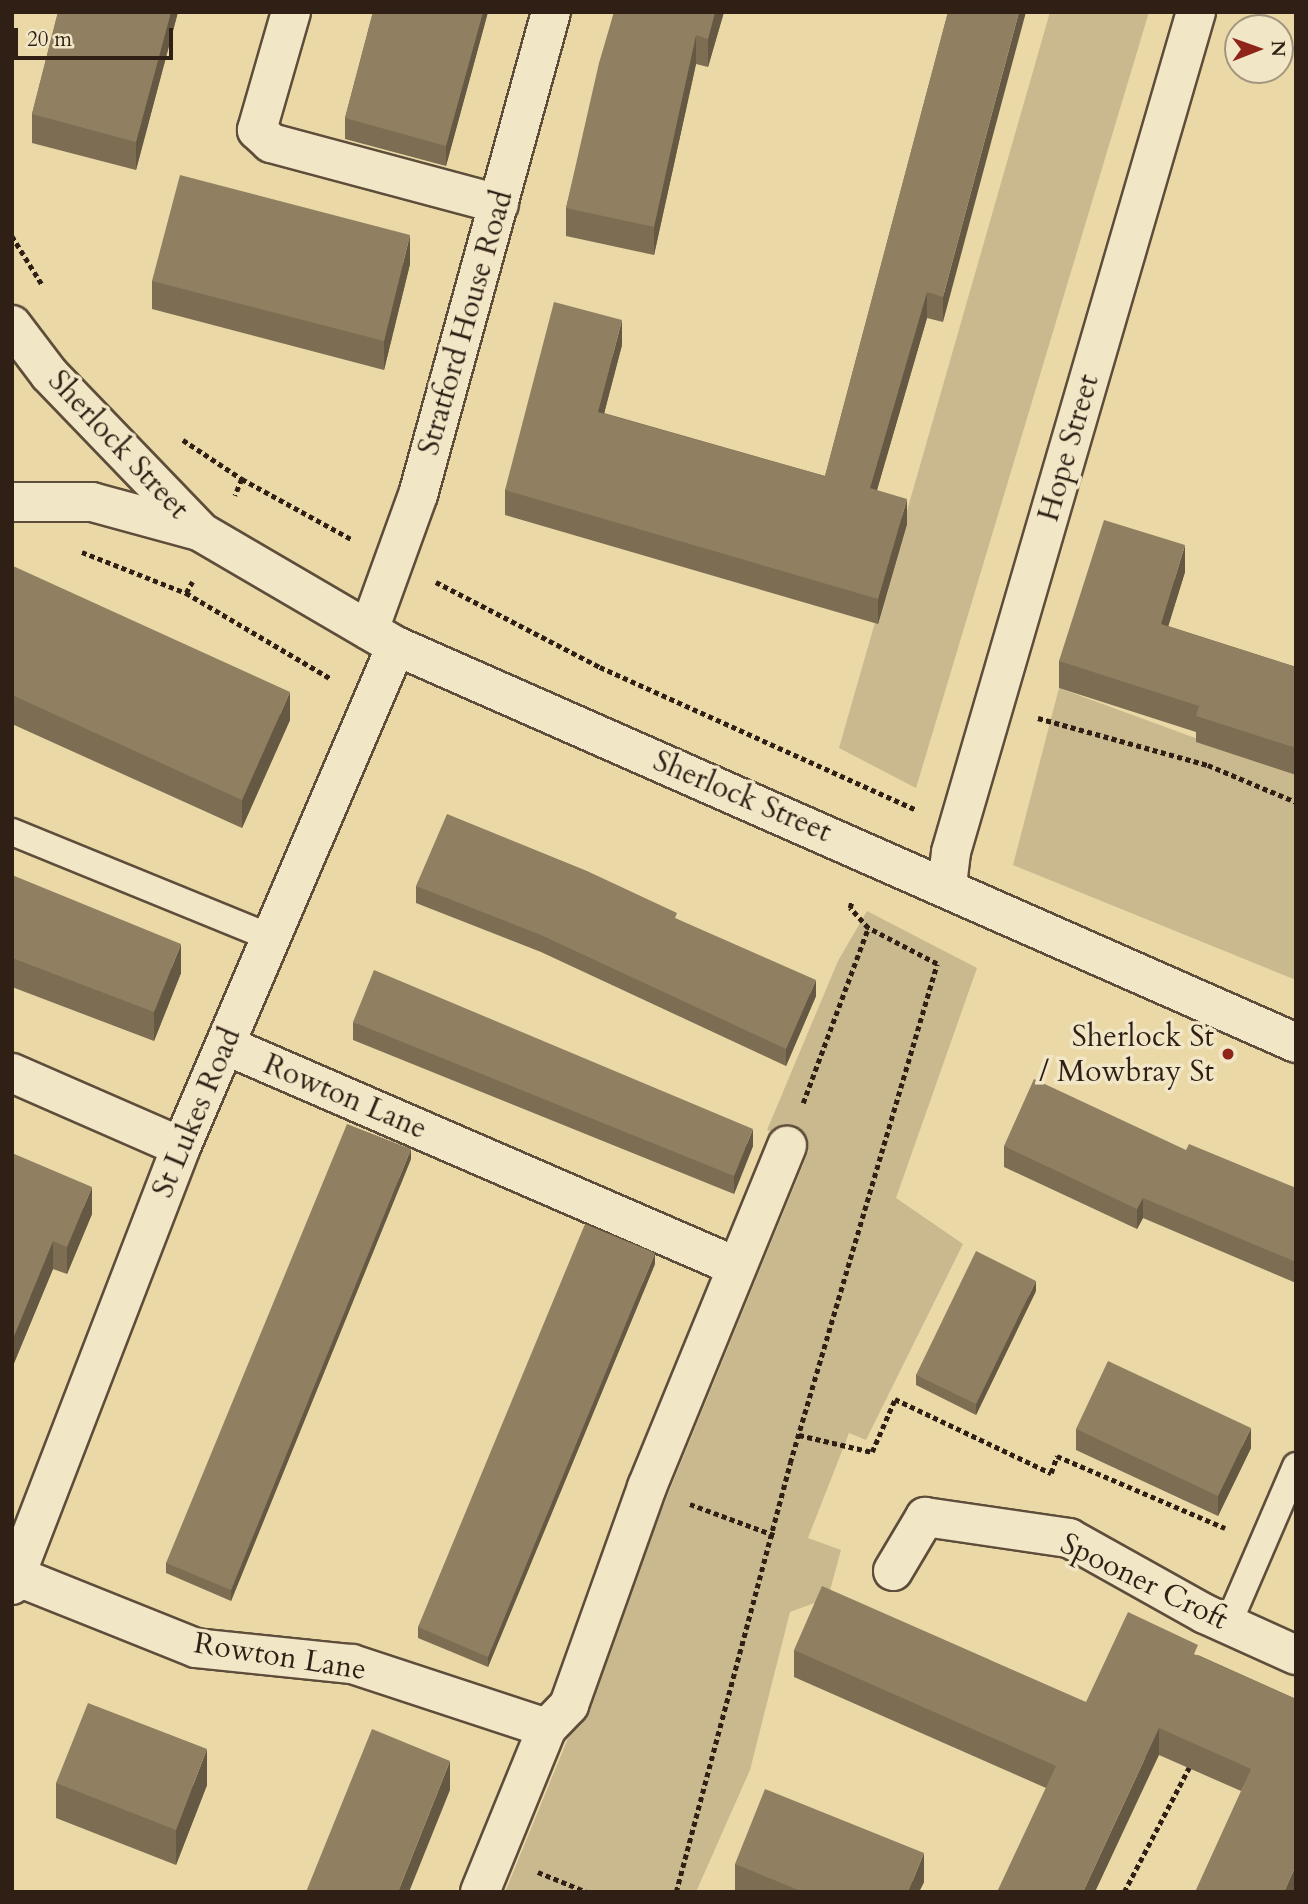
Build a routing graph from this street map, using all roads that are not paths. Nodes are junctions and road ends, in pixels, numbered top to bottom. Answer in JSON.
{"nodes":[{"id":1,"x":291,"y":12,"type":"edge"},
{"id":2,"x":551,"y":12,"type":"edge"},
{"id":3,"x":1196,"y":12,"type":"edge"},
{"id":4,"x":499,"y":204,"type":"junction"},
{"id":5,"x":12,"y":325,"type":"edge"},
{"id":6,"x":12,"y":502,"type":"edge"},
{"id":7,"x":199,"y":531,"type":"junction"},
{"id":8,"x":382,"y":638,"type":"junction"},
{"id":9,"x":12,"y":832,"type":"edge"},
{"id":10,"x":947,"y":886,"type":"junction"},
{"id":11,"x":272,"y":938,"type":"junction"},
{"id":12,"x":1296,"y":1044,"type":"edge"},
{"id":13,"x":225,"y":1045,"type":"junction"},
{"id":14,"x":12,"y":1073,"type":"edge"},
{"id":15,"x":787,"y":1146,"type":"road end"},
{"id":16,"x":181,"y":1147,"type":"junction"},
{"id":17,"x":735,"y":1266,"type":"junction"},
{"id":18,"x":1296,"y":1466,"type":"edge"},
{"id":19,"x":893,"y":1571,"type":"dead end"},
{"id":20,"x":14,"y":1581,"type":"edge"},
{"id":21,"x":1228,"y":1624,"type":"junction"},
{"id":22,"x":1296,"y":1655,"type":"edge"},
{"id":23,"x":547,"y":1728,"type":"junction"},
{"id":24,"x":480,"y":1892,"type":"edge"}],
"edges":[{"from":1,"to":4,"type":"street"},
{"from":2,"to":4,"type":"street","name":"Stratford House Road"},
{"from":3,"to":10,"type":"street","name":"Hope Street"},
{"from":4,"to":8,"type":"street","name":"Stratford House Road"},
{"from":5,"to":7,"type":"street","name":"Sherlock Street"},
{"from":6,"to":7,"type":"street","name":"Sherlock Street"},
{"from":7,"to":8,"type":"street","name":"Sherlock Street"},
{"from":8,"to":10,"type":"street","name":"Sherlock Street"},
{"from":8,"to":11,"type":"street","name":"St Lukes Road"},
{"from":9,"to":11,"type":"lane"},
{"from":10,"to":12,"type":"street","name":"Sherlock Street"},
{"from":11,"to":13,"type":"street","name":"St Lukes Road"},
{"from":13,"to":16,"type":"street","name":"St Lukes Road"},
{"from":13,"to":17,"type":"street","name":"Rowton Lane"},
{"from":14,"to":16,"type":"street"},
{"from":15,"to":17,"type":"street"},
{"from":16,"to":20,"type":"street","name":"St Lukes Road"},
{"from":17,"to":23,"type":"street"},
{"from":18,"to":21,"type":"lane"},
{"from":19,"to":21,"type":"street","name":"Spooner Croft"},
{"from":20,"to":23,"type":"street","name":"Rowton Lane"},
{"from":21,"to":22,"type":"street","name":"Spooner Croft"},
{"from":23,"to":24,"type":"street"}]}
